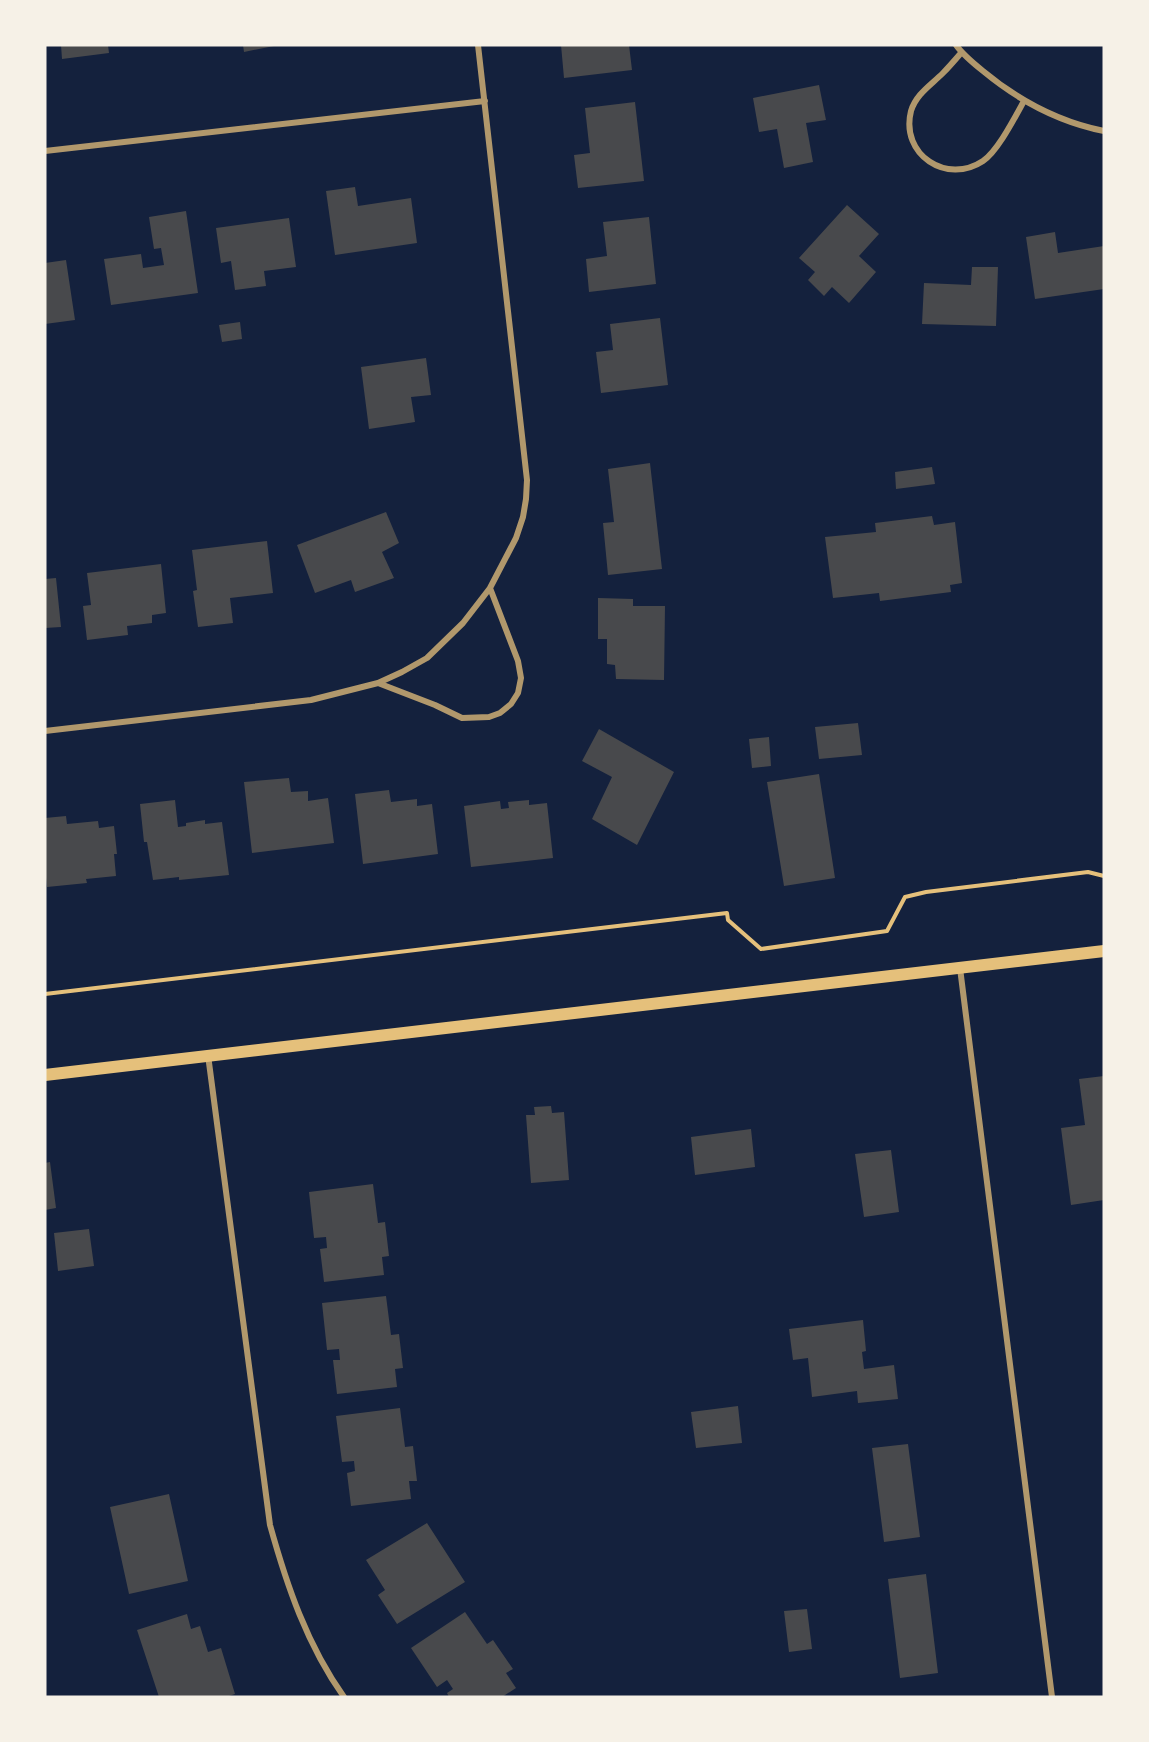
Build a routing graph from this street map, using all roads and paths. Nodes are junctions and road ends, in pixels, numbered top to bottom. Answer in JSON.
{"nodes":[{"id":1,"x":478,"y":45,"type":"edge"},
{"id":2,"x":956,"y":45,"type":"edge"},
{"id":3,"x":961,"y":53,"type":"junction"},
{"id":4,"x":485,"y":101,"type":"junction"},
{"id":5,"x":1024,"y":101,"type":"junction"},
{"id":6,"x":1104,"y":131,"type":"edge"},
{"id":7,"x":45,"y":151,"type":"edge"},
{"id":8,"x":489,"y":588,"type":"junction"},
{"id":9,"x":378,"y":683,"type":"junction"},
{"id":10,"x":45,"y":731,"type":"edge"},
{"id":11,"x":1104,"y":876,"type":"edge"},
{"id":12,"x":1104,"y":951,"type":"edge"},
{"id":13,"x":960,"y":968,"type":"junction"},
{"id":14,"x":45,"y":994,"type":"edge"},
{"id":15,"x":208,"y":1055,"type":"junction"},
{"id":16,"x":45,"y":1075,"type":"edge"},
{"id":17,"x":344,"y":1697,"type":"edge"},
{"id":18,"x":1052,"y":1697,"type":"edge"}],
"edges":[{"from":1,"to":4,"type":"street"},
{"from":2,"to":3,"type":"street"},
{"from":3,"to":5,"type":"street"},
{"from":3,"to":5,"type":"street"},
{"from":4,"to":7,"type":"street"},
{"from":4,"to":8,"type":"street"},
{"from":5,"to":6,"type":"street"},
{"from":8,"to":9,"type":"street"},
{"from":8,"to":9,"type":"street"},
{"from":9,"to":10,"type":"street"},
{"from":11,"to":14,"type":"path"},
{"from":12,"to":13,"type":"main road"},
{"from":13,"to":15,"type":"main road"},
{"from":13,"to":18,"type":"street"},
{"from":15,"to":16,"type":"main road"},
{"from":15,"to":17,"type":"street"}]}
